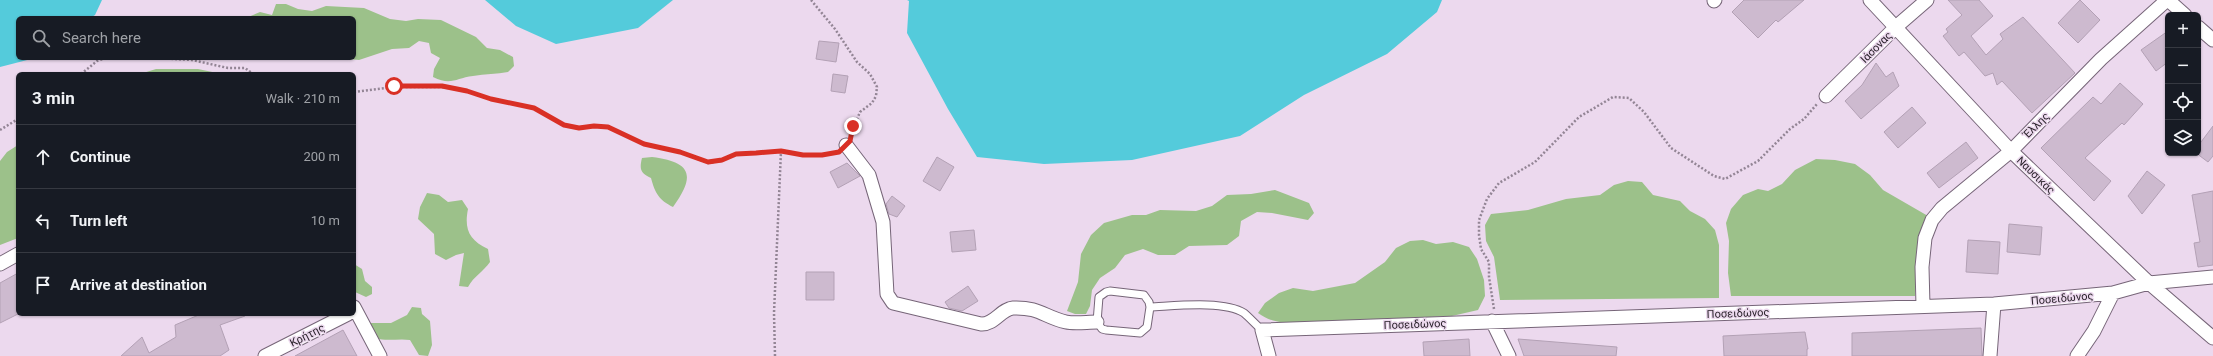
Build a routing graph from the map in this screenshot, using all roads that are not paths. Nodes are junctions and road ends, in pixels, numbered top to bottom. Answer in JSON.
{"nodes":[{"id":1,"x":1870,"y":0,"type":"edge"},
{"id":2,"x":1927,"y":0,"type":"edge"},
{"id":3,"x":2167,"y":0,"type":"edge"},
{"id":4,"x":2181,"y":12,"type":"edge"},
{"id":5,"x":1897,"y":26,"type":"junction"},
{"id":6,"x":2201,"y":30,"type":"edge"},
{"id":7,"x":2213,"y":40,"type":"edge"},
{"id":8,"x":1826,"y":96,"type":"road end"},
{"id":9,"x":846,"y":145,"type":"road end"},
{"id":10,"x":2011,"y":151,"type":"junction"},
{"id":11,"x":16,"y":255,"type":"edge"},
{"id":12,"x":0,"y":264,"type":"edge"},
{"id":13,"x":2213,"y":277,"type":"edge"},
{"id":14,"x":2149,"y":283,"type":"junction"},
{"id":15,"x":2113,"y":294,"type":"junction"},
{"id":16,"x":1994,"y":304,"type":"junction"},
{"id":17,"x":1923,"y":306,"type":"junction"},
{"id":18,"x":1150,"y":307,"type":"junction"},
{"id":19,"x":343,"y":316,"type":"edge"},
{"id":20,"x":356,"y":316,"type":"edge"},
{"id":21,"x":1492,"y":321,"type":"junction"},
{"id":22,"x":1097,"y":322,"type":"junction"},
{"id":23,"x":1262,"y":330,"type":"junction"},
{"id":24,"x":2213,"y":338,"type":"edge"},
{"id":25,"x":265,"y":356,"type":"edge"},
{"id":26,"x":380,"y":356,"type":"edge"},
{"id":27,"x":1269,"y":356,"type":"edge"},
{"id":28,"x":1509,"y":356,"type":"edge"},
{"id":29,"x":1990,"y":356,"type":"edge"},
{"id":30,"x":2077,"y":356,"type":"edge"}],
"edges":[{"from":1,"to":5,"type":"street","name":"Ναυσικάς"},
{"from":2,"to":5,"type":"street","name":"Ιάσονας"},
{"from":3,"to":4,"type":"street"},
{"from":3,"to":10,"type":"street","name":"Έλλης"},
{"from":5,"to":8,"type":"street","name":"Ιάσονας"},
{"from":5,"to":10,"type":"street","name":"Ναυσικάς"},
{"from":6,"to":7,"type":"street"},
{"from":9,"to":22,"type":"street"},
{"from":10,"to":14,"type":"street","name":"Ναυσικάς"},
{"from":10,"to":17,"type":"street","name":"Έλλης"},
{"from":11,"to":12,"type":"street"},
{"from":13,"to":14,"type":"street","name":"Ποσειδώνος"},
{"from":14,"to":15,"type":"street","name":"Ποσειδώνος"},
{"from":14,"to":24,"type":"street","name":"Ναυσικάς"},
{"from":15,"to":16,"type":"street","name":"Ποσειδώνος"},
{"from":15,"to":30,"type":"street"},
{"from":16,"to":17,"type":"street","name":"Ποσειδώνος"},
{"from":16,"to":29,"type":"street"},
{"from":17,"to":21,"type":"street","name":"Ποσειδώνος"},
{"from":18,"to":22,"type":"lane"},
{"from":18,"to":22,"type":"lane"},
{"from":18,"to":23,"type":"lane"},
{"from":19,"to":25,"type":"street","name":"Κρήτης"},
{"from":20,"to":26,"type":"street"},
{"from":21,"to":23,"type":"street","name":"Ποσειδώνος"},
{"from":21,"to":28,"type":"street"},
{"from":23,"to":27,"type":"street"}]}
